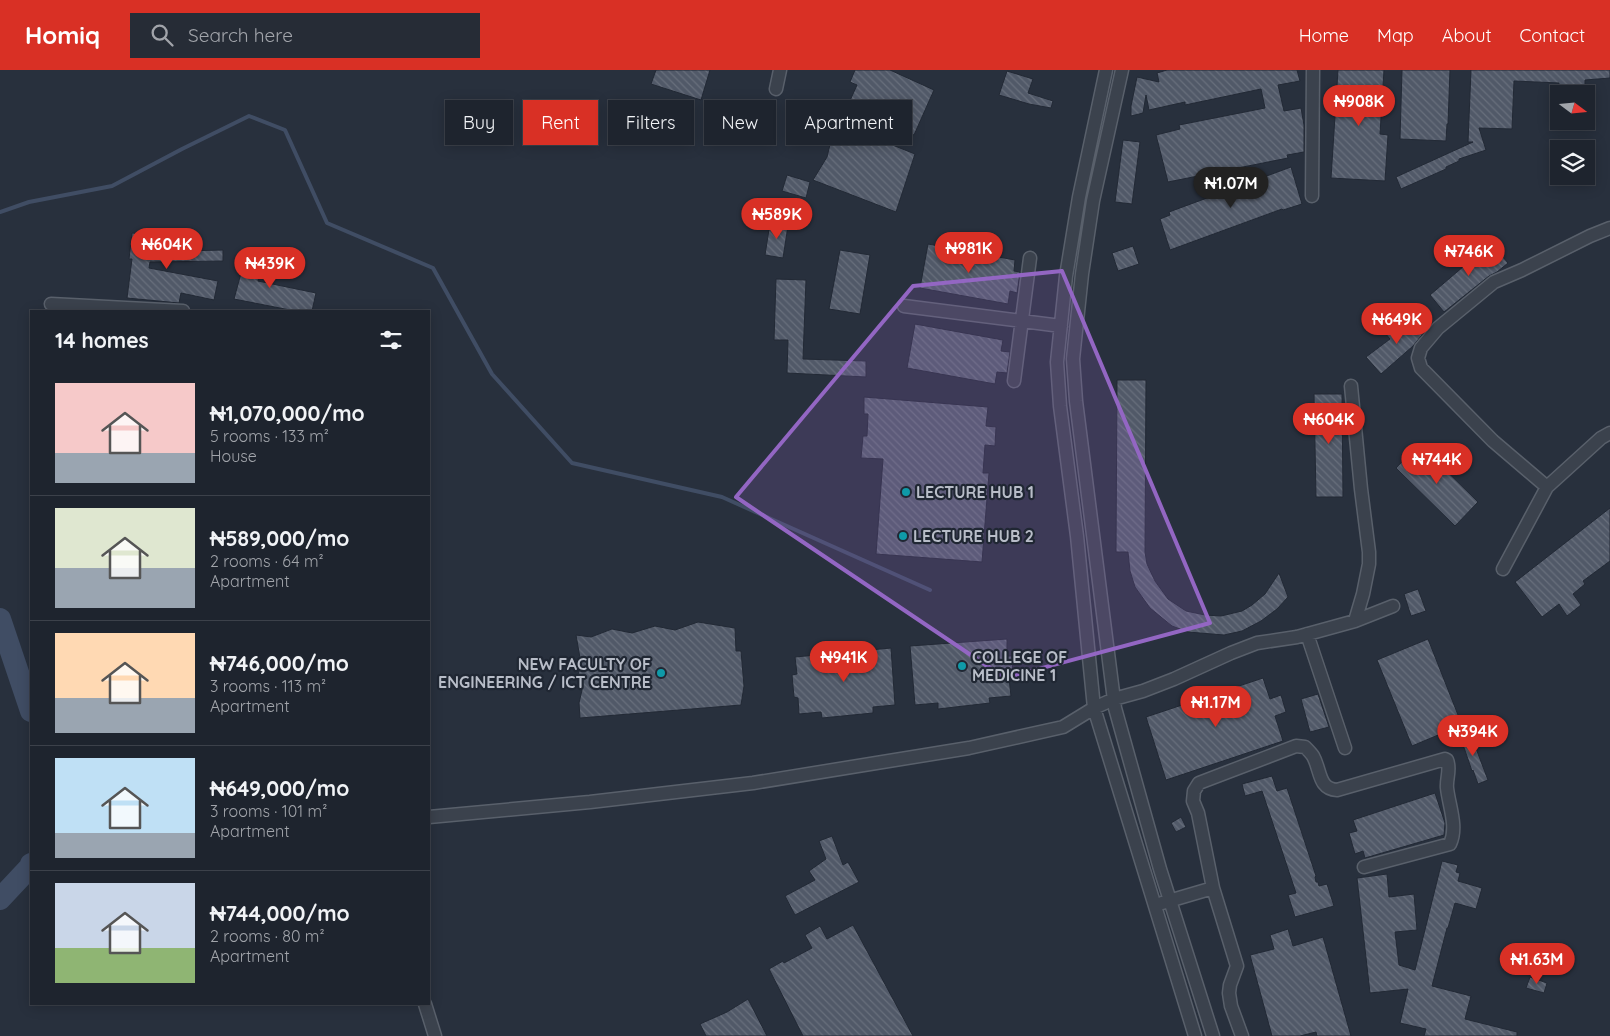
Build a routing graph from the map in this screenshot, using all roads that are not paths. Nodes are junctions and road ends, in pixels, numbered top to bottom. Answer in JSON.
{"nodes":[{"id":1,"x":780,"y":70,"type":"edge"},
{"id":2,"x":1106,"y":70,"type":"edge"},
{"id":3,"x":1122,"y":70,"type":"edge"},
{"id":4,"x":1313,"y":70,"type":"edge"},
{"id":5,"x":776,"y":89,"type":"dead end"},
{"id":6,"x":1312,"y":196,"type":"dead end"},
{"id":7,"x":1610,"y":228,"type":"edge"},
{"id":8,"x":1030,"y":258,"type":"dead end"},
{"id":9,"x":1064,"y":296,"type":"junction"},
{"id":10,"x":1080,"y":297,"type":"junction"},
{"id":11,"x":51,"y":304,"type":"dead end"},
{"id":12,"x":904,"y":306,"type":"dead end"},
{"id":13,"x":164,"y":310,"type":"edge"},
{"id":14,"x":1022,"y":321,"type":"junction"},
{"id":15,"x":1061,"y":326,"type":"junction"},
{"id":16,"x":1014,"y":381,"type":"dead end"},
{"id":17,"x":1351,"y":386,"type":"dead end"},
{"id":18,"x":1610,"y":433,"type":"edge"},
{"id":19,"x":1547,"y":487,"type":"junction"},
{"id":20,"x":1503,"y":569,"type":"dead end"},
{"id":21,"x":1393,"y":606,"type":"dead end"},
{"id":22,"x":1355,"y":621,"type":"junction"},
{"id":23,"x":1307,"y":634,"type":"junction"},
{"id":24,"x":1114,"y":699,"type":"junction"},
{"id":25,"x":1094,"y":708,"type":"junction"},
{"id":26,"x":1345,"y":748,"type":"dead end"},
{"id":27,"x":430,"y":817,"type":"edge"},
{"id":28,"x":1364,"y":867,"type":"dead end"},
{"id":29,"x":1212,"y":888,"type":"junction"},
{"id":30,"x":1170,"y":900,"type":"junction"},
{"id":31,"x":1154,"y":905,"type":"junction"},
{"id":32,"x":425,"y":1005,"type":"edge"},
{"id":33,"x":435,"y":1036,"type":"edge"},
{"id":34,"x":1195,"y":1036,"type":"edge"},
{"id":35,"x":1213,"y":1036,"type":"edge"},
{"id":36,"x":1242,"y":1036,"type":"edge"}],
"edges":[{"from":1,"to":5,"type":"street"},
{"from":2,"to":9,"type":"street"},
{"from":3,"to":10,"type":"street"},
{"from":4,"to":6,"type":"street"},
{"from":7,"to":19,"type":"street"},
{"from":8,"to":14,"type":"street"},
{"from":9,"to":10,"type":"street"},
{"from":9,"to":15,"type":"street"},
{"from":10,"to":24,"type":"street"},
{"from":11,"to":13,"type":"street"},
{"from":12,"to":14,"type":"street"},
{"from":14,"to":15,"type":"street"},
{"from":14,"to":16,"type":"street"},
{"from":15,"to":25,"type":"street"},
{"from":17,"to":22,"type":"street"},
{"from":18,"to":19,"type":"street"},
{"from":19,"to":20,"type":"street"},
{"from":21,"to":22,"type":"street"},
{"from":22,"to":23,"type":"street"},
{"from":23,"to":24,"type":"street"},
{"from":23,"to":26,"type":"street"},
{"from":24,"to":25,"type":"street"},
{"from":24,"to":30,"type":"street"},
{"from":25,"to":27,"type":"street"},
{"from":25,"to":31,"type":"street"},
{"from":28,"to":29,"type":"street"},
{"from":29,"to":30,"type":"street"},
{"from":29,"to":36,"type":"street"},
{"from":30,"to":31,"type":"street"},
{"from":30,"to":35,"type":"street"},
{"from":31,"to":34,"type":"street"},
{"from":32,"to":33,"type":"street"}]}
